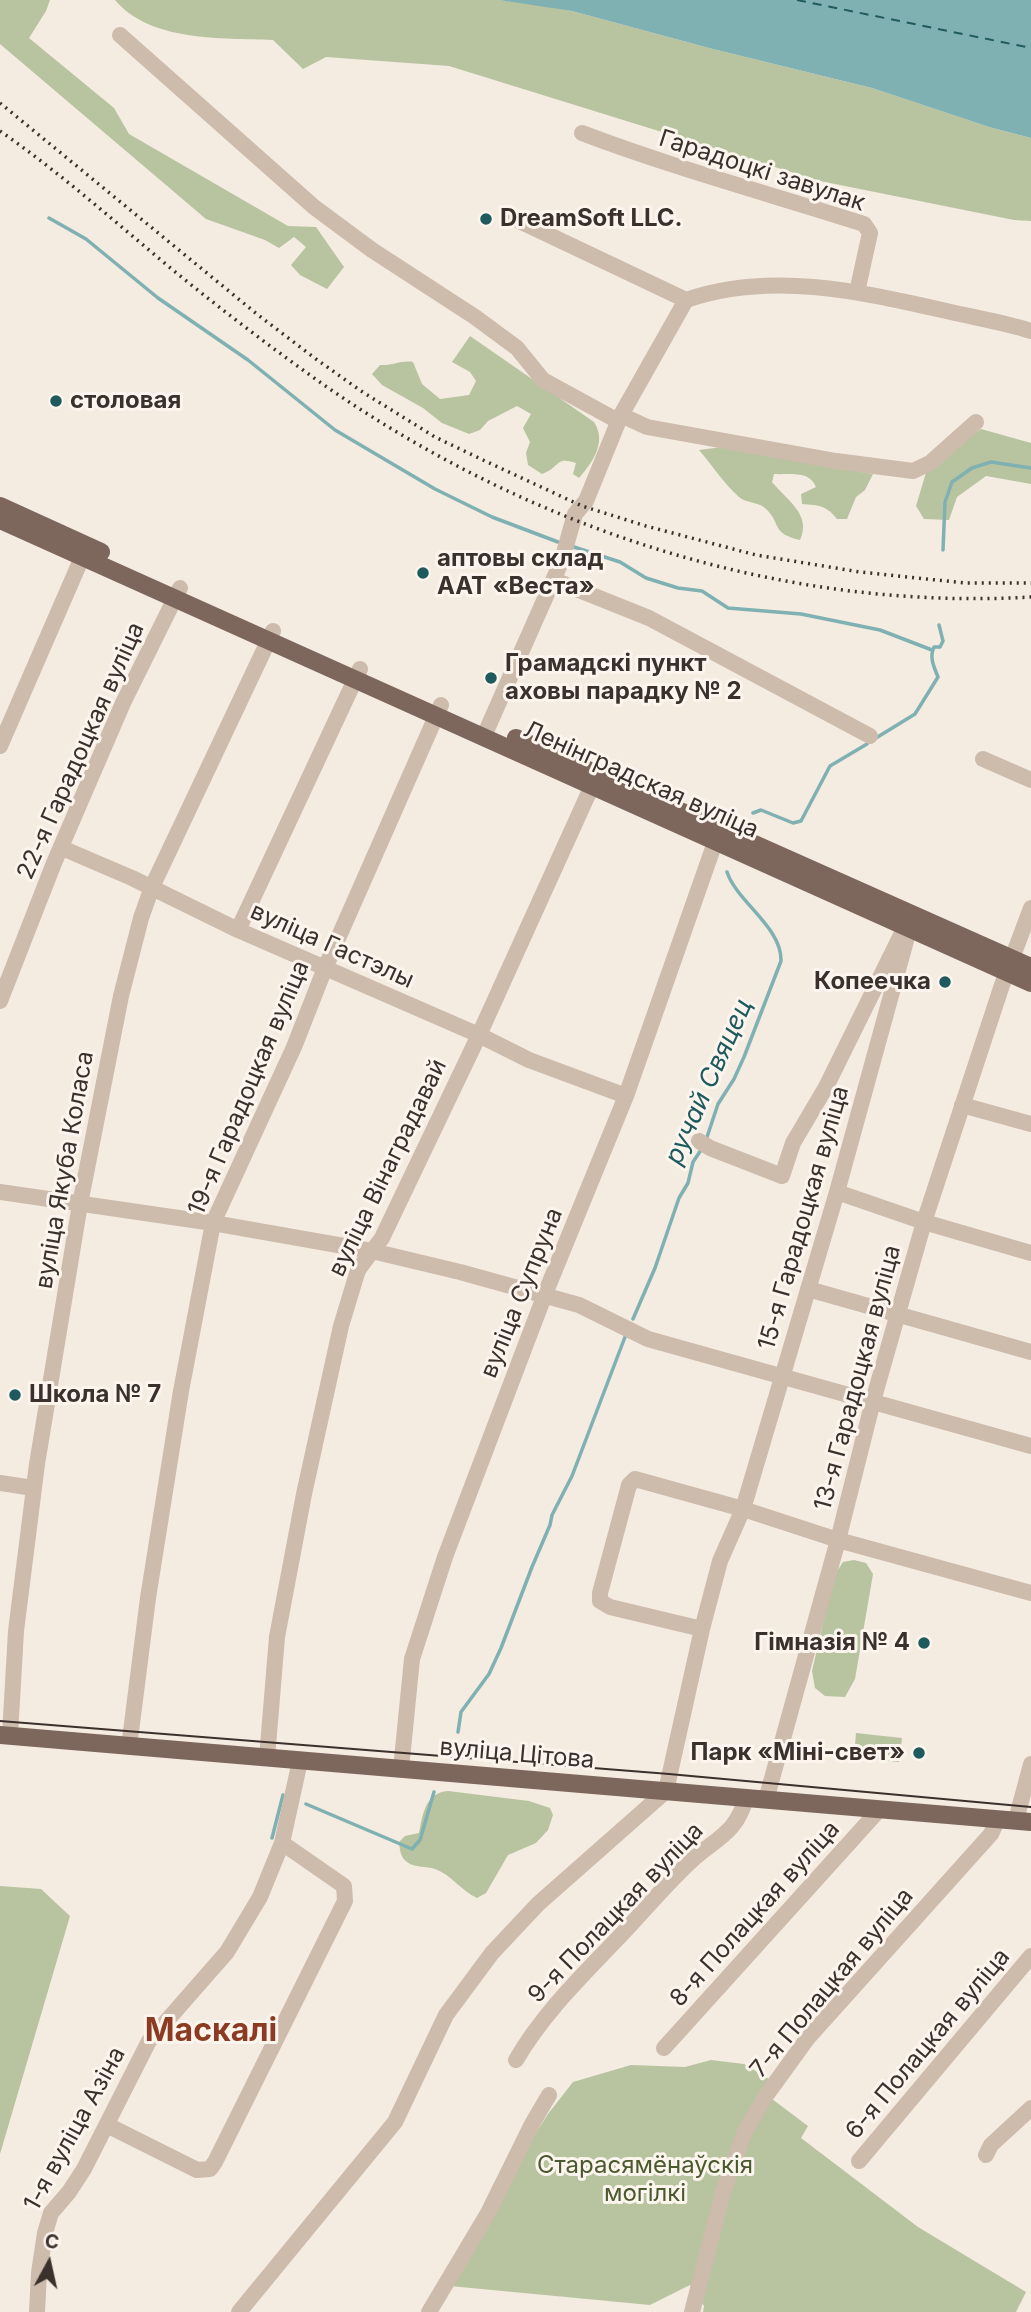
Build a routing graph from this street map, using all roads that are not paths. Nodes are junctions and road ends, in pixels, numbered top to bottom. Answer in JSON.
{"nodes":[{"id":1,"x":120,"y":35,"type":"dead end"},
{"id":2,"x":582,"y":133,"type":"dead end"},
{"id":3,"x":510,"y":216,"type":"dead end"},
{"id":4,"x":857,"y":292,"type":"junction"},
{"id":5,"x":686,"y":300,"type":"junction"},
{"id":6,"x":1031,"y":331,"type":"edge"},
{"id":7,"x":619,"y":418,"type":"junction"},
{"id":8,"x":976,"y":422,"type":"dead end"},
{"id":9,"x":0,"y":506,"type":"edge"},
{"id":10,"x":0,"y":520,"type":"edge"},
{"id":11,"x":84,"y":551,"type":"junction"},
{"id":12,"x":554,"y":580,"type":"junction"},
{"id":13,"x":178,"y":593,"type":"junction"},
{"id":14,"x":271,"y":636,"type":"junction"},
{"id":15,"x":357,"y":674,"type":"junction"},
{"id":16,"x":439,"y":710,"type":"junction"},
{"id":17,"x":486,"y":731,"type":"junction"},
{"id":18,"x":870,"y":736,"type":"dead end"},
{"id":19,"x":0,"y":746,"type":"edge"},
{"id":20,"x":983,"y":759,"type":"dead end"},
{"id":21,"x":595,"y":780,"type":"junction"},
{"id":22,"x":1031,"y":780,"type":"edge"},
{"id":23,"x":717,"y":835,"type":"junction"},
{"id":24,"x":62,"y":848,"type":"junction"},
{"id":25,"x":152,"y":887,"type":"junction"},
{"id":26,"x":1031,"y":908,"type":"edge"},
{"id":27,"x":909,"y":920,"type":"junction"},
{"id":28,"x":238,"y":930,"type":"junction"},
{"id":29,"x":1009,"y":965,"type":"junction"},
{"id":30,"x":1031,"y":967,"type":"edge"},
{"id":31,"x":325,"y":968,"type":"junction"},
{"id":32,"x":1031,"y":982,"type":"edge"},
{"id":33,"x":1,"y":998,"type":"edge"},
{"id":34,"x":479,"y":1035,"type":"junction"},
{"id":35,"x":626,"y":1096,"type":"junction"},
{"id":36,"x":962,"y":1105,"type":"junction"},
{"id":37,"x":1031,"y":1124,"type":"edge"},
{"id":38,"x":705,"y":1145,"type":"dead end"},
{"id":39,"x":0,"y":1192,"type":"edge"},
{"id":40,"x":837,"y":1192,"type":"junction"},
{"id":41,"x":80,"y":1205,"type":"junction"},
{"id":42,"x":213,"y":1223,"type":"junction"},
{"id":43,"x":924,"y":1223,"type":"junction"},
{"id":44,"x":372,"y":1251,"type":"junction"},
{"id":45,"x":1031,"y":1253,"type":"edge"},
{"id":46,"x":808,"y":1289,"type":"junction"},
{"id":47,"x":545,"y":1294,"type":"junction"},
{"id":48,"x":898,"y":1316,"type":"junction"},
{"id":49,"x":1031,"y":1352,"type":"edge"},
{"id":50,"x":782,"y":1376,"type":"junction"},
{"id":51,"x":873,"y":1401,"type":"junction"},
{"id":52,"x":1031,"y":1446,"type":"edge"},
{"id":53,"x":0,"y":1483,"type":"edge"},
{"id":54,"x":33,"y":1488,"type":"junction"},
{"id":55,"x":743,"y":1509,"type":"junction"},
{"id":56,"x":838,"y":1540,"type":"junction"},
{"id":57,"x":1031,"y":1593,"type":"edge"},
{"id":58,"x":702,"y":1629,"type":"junction"},
{"id":59,"x":8,"y":1632,"type":"edge"},
{"id":60,"x":5,"y":1735,"type":"edge"},
{"id":61,"x":129,"y":1747,"type":"junction"},
{"id":62,"x":267,"y":1758,"type":"junction"},
{"id":63,"x":300,"y":1761,"type":"junction"},
{"id":64,"x":1031,"y":1764,"type":"edge"},
{"id":65,"x":401,"y":1769,"type":"junction"},
{"id":66,"x":666,"y":1791,"type":"junction"},
{"id":67,"x":746,"y":1798,"type":"junction"},
{"id":68,"x":766,"y":1800,"type":"junction"},
{"id":69,"x":879,"y":1810,"type":"junction"},
{"id":70,"x":1015,"y":1820,"type":"edge"},
{"id":71,"x":282,"y":1843,"type":"junction"},
{"id":72,"x":1031,"y":1956,"type":"edge"},
{"id":73,"x":664,"y":2048,"type":"dead end"},
{"id":74,"x":516,"y":2060,"type":"dead end"},
{"id":75,"x":549,"y":2095,"type":"dead end"},
{"id":76,"x":1031,"y":2108,"type":"edge"},
{"id":77,"x":107,"y":2125,"type":"junction"},
{"id":78,"x":986,"y":2155,"type":"dead end"},
{"id":79,"x":859,"y":2161,"type":"dead end"},
{"id":80,"x":37,"y":2312,"type":"edge"},
{"id":81,"x":239,"y":2312,"type":"edge"},
{"id":82,"x":429,"y":2312,"type":"edge"},
{"id":83,"x":692,"y":2312,"type":"edge"}],
"edges":[{"from":1,"to":7,"type":"street"},
{"from":2,"to":4,"type":"street","name":"Гарадоцкі завулак"},
{"from":3,"to":5,"type":"street"},
{"from":4,"to":5,"type":"street"},
{"from":4,"to":6,"type":"street"},
{"from":5,"to":7,"type":"street"},
{"from":7,"to":8,"type":"street"},
{"from":7,"to":12,"type":"street"},
{"from":9,"to":11,"type":"main road","name":"Ленінградская вуліца"},
{"from":10,"to":11,"type":"main road","name":"Ленінградская вуліца"},
{"from":11,"to":13,"type":"main road","name":"Ленінградская вуліца"},
{"from":11,"to":19,"type":"street"},
{"from":12,"to":17,"type":"street"},
{"from":12,"to":18,"type":"street"},
{"from":13,"to":14,"type":"main road","name":"Ленінградская вуліца"},
{"from":13,"to":24,"type":"street","name":"22-я Гарадоцкая вуліца"},
{"from":14,"to":15,"type":"main road","name":"Ленінградская вуліца"},
{"from":14,"to":25,"type":"street","name":"вуліца Якуба Коласа"},
{"from":15,"to":16,"type":"main road","name":"Ленінградская вуліца"},
{"from":15,"to":28,"type":"street"},
{"from":16,"to":17,"type":"main road","name":"Ленінградская вуліца"},
{"from":16,"to":31,"type":"street","name":"19-я Гарадоцкая вуліца"},
{"from":17,"to":21,"type":"main road","name":"Ленінградская вуліца"},
{"from":20,"to":22,"type":"street"},
{"from":21,"to":23,"type":"main road","name":"Ленінградская вуліца"},
{"from":21,"to":34,"type":"street","name":"вуліца Вінаградавай"},
{"from":23,"to":27,"type":"main road","name":"Ленінградская вуліца"},
{"from":23,"to":35,"type":"street","name":"вуліца Супруна"},
{"from":24,"to":25,"type":"street","name":"вуліца Гастэлы"},
{"from":24,"to":33,"type":"street","name":"22-я Гарадоцкая вуліца"},
{"from":25,"to":28,"type":"street","name":"вуліца Гастэлы"},
{"from":25,"to":41,"type":"street","name":"вуліца Якуба Коласа"},
{"from":26,"to":29,"type":"street","name":"13-я Гарадоцкая вуліца"},
{"from":27,"to":29,"type":"main road","name":"Ленінградская вуліца"},
{"from":27,"to":38,"type":"street","name":"15-я Гарадоцкая вуліца"},
{"from":27,"to":40,"type":"street","name":"15-я Гарадоцкая вуліца"},
{"from":28,"to":31,"type":"street","name":"вуліца Гастэлы"},
{"from":29,"to":30,"type":"main road","name":"Ленінградская вуліца"},
{"from":29,"to":32,"type":"main road","name":"Ленінградская вуліца"},
{"from":29,"to":36,"type":"street","name":"13-я Гарадоцкая вуліца"},
{"from":31,"to":34,"type":"street","name":"вуліца Гастэлы"},
{"from":31,"to":42,"type":"street","name":"19-я Гарадоцкая вуліца"},
{"from":34,"to":35,"type":"street","name":"вуліца Гастэлы"},
{"from":34,"to":44,"type":"street","name":"вуліца Вінаградавай"},
{"from":35,"to":47,"type":"street","name":"вуліца Супруна"},
{"from":36,"to":37,"type":"street"},
{"from":36,"to":43,"type":"street","name":"13-я Гарадоцкая вуліца"},
{"from":39,"to":41,"type":"street"},
{"from":40,"to":43,"type":"street"},
{"from":40,"to":46,"type":"street","name":"15-я Гарадоцкая вуліца"},
{"from":41,"to":42,"type":"street"},
{"from":41,"to":54,"type":"street","name":"вуліца Якуба Коласа"},
{"from":42,"to":44,"type":"street"},
{"from":42,"to":61,"type":"street","name":"19-я Гарадоцкая вуліца"},
{"from":43,"to":45,"type":"street"},
{"from":43,"to":48,"type":"street","name":"13-я Гарадоцкая вуліца"},
{"from":44,"to":47,"type":"street"},
{"from":44,"to":62,"type":"street","name":"вуліца Вінаградавай"},
{"from":46,"to":48,"type":"street"},
{"from":46,"to":50,"type":"street","name":"15-я Гарадоцкая вуліца"},
{"from":47,"to":50,"type":"street"},
{"from":47,"to":65,"type":"street","name":"вуліца Супруна"},
{"from":48,"to":49,"type":"street"},
{"from":48,"to":51,"type":"street","name":"13-я Гарадоцкая вуліца"},
{"from":50,"to":51,"type":"street"},
{"from":50,"to":55,"type":"street","name":"15-я Гарадоцкая вуліца"},
{"from":51,"to":52,"type":"street"},
{"from":51,"to":56,"type":"street","name":"13-я Гарадоцкая вуліца"},
{"from":53,"to":54,"type":"street"},
{"from":54,"to":59,"type":"street","name":"вуліца Якуба Коласа"},
{"from":55,"to":56,"type":"street"},
{"from":55,"to":58,"type":"street","name":"15-я Гарадоцкая вуліца"},
{"from":55,"to":58,"type":"street"},
{"from":56,"to":57,"type":"street"},
{"from":56,"to":68,"type":"street","name":"13-я Гарадоцкая вуліца"},
{"from":58,"to":66,"type":"street","name":"15-я Гарадоцкая вуліца"},
{"from":59,"to":60,"type":"street","name":"вуліца Якуба Коласа"},
{"from":60,"to":61,"type":"main road","name":"вуліца Цітова"},
{"from":61,"to":62,"type":"main road","name":"вуліца Цітова"},
{"from":62,"to":63,"type":"main road","name":"вуліца Цітова"},
{"from":63,"to":65,"type":"main road","name":"вуліца Цітова"},
{"from":63,"to":71,"type":"street","name":"1-я вуліца Азіна"},
{"from":64,"to":70,"type":"street","name":"7-я Полацкая вуліца"},
{"from":65,"to":66,"type":"main road","name":"вуліца Цітова"},
{"from":66,"to":67,"type":"main road","name":"вуліца Цітова"},
{"from":66,"to":81,"type":"street"},
{"from":67,"to":68,"type":"main road","name":"вуліца Цітова"},
{"from":67,"to":74,"type":"street","name":"9-я Полацкая вуліца"},
{"from":68,"to":69,"type":"main road","name":"вуліца Цітова"},
{"from":69,"to":70,"type":"main road","name":"вуліца Цітова"},
{"from":69,"to":73,"type":"street","name":"8-я Полацкая вуліца"},
{"from":70,"to":83,"type":"street","name":"7-я Полацкая вуліца"},
{"from":71,"to":77,"type":"street","name":"1-я вуліца Азіна"},
{"from":71,"to":77,"type":"street"},
{"from":72,"to":79,"type":"street","name":"6-я Полацкая вуліца"},
{"from":75,"to":82,"type":"street"},
{"from":76,"to":78,"type":"street"},
{"from":77,"to":80,"type":"street","name":"1-я вуліца Азіна"}]}
